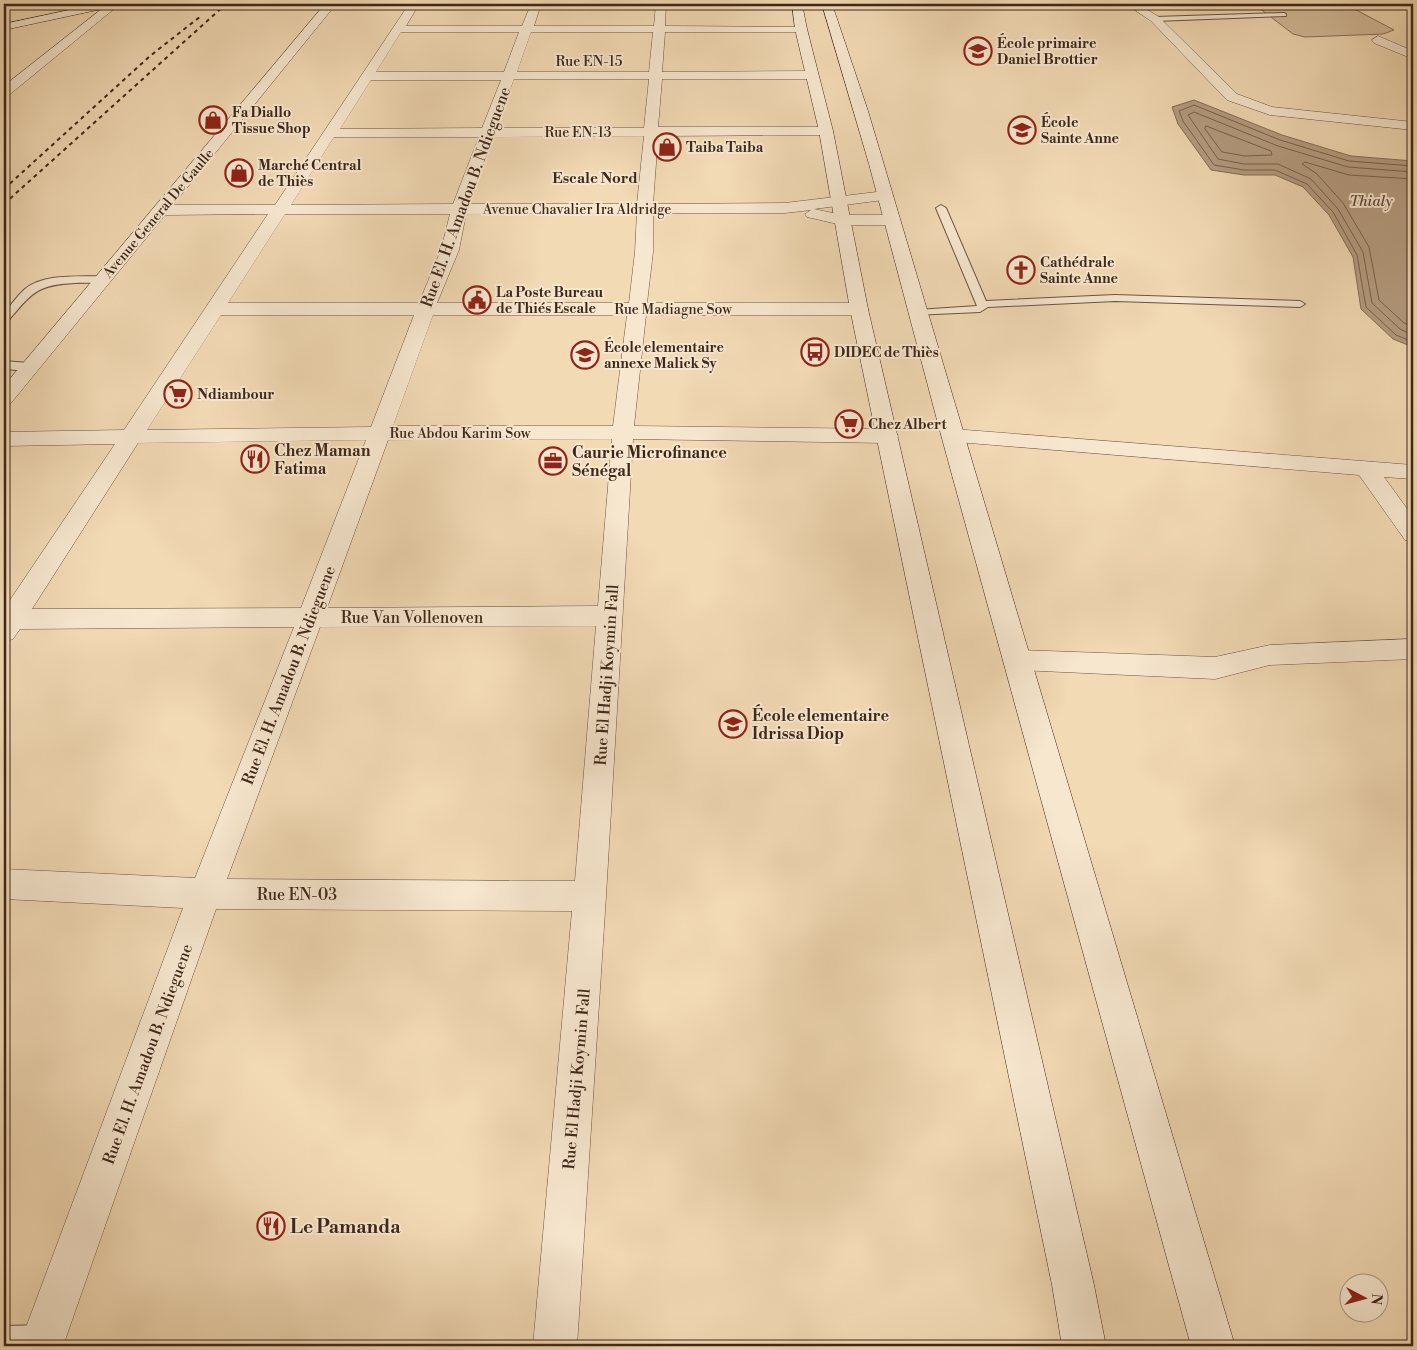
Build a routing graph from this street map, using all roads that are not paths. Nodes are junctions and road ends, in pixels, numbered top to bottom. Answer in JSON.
{"nodes":[{"id":1,"x":67,"y":4,"type":"edge"},
{"id":2,"x":111,"y":4,"type":"edge"},
{"id":3,"x":331,"y":4,"type":"edge"},
{"id":4,"x":414,"y":4,"type":"edge"},
{"id":5,"x":661,"y":4,"type":"edge"},
{"id":6,"x":797,"y":4,"type":"edge"},
{"id":7,"x":827,"y":4,"type":"edge"},
{"id":8,"x":1131,"y":4,"type":"edge"},
{"id":9,"x":79,"y":11,"type":"junction"},
{"id":10,"x":1284,"y":15,"type":"dead end"},
{"id":11,"x":531,"y":16,"type":"edge"},
{"id":12,"x":1155,"y":19,"type":"junction"},
{"id":13,"x":4,"y":27,"type":"edge"},
{"id":14,"x":659,"y":28,"type":"junction"},
{"id":15,"x":398,"y":29,"type":"junction"},
{"id":16,"x":801,"y":29,"type":"junction"},
{"id":17,"x":1378,"y":40,"type":"dead end"},
{"id":18,"x":1413,"y":55,"type":"edge"},
{"id":19,"x":812,"y":74,"type":"junction"},
{"id":20,"x":655,"y":75,"type":"junction"},
{"id":21,"x":366,"y":76,"type":"junction"},
{"id":22,"x":509,"y":76,"type":"junction"},
{"id":23,"x":4,"y":92,"type":"edge"},
{"id":24,"x":1413,"y":126,"type":"edge"},
{"id":25,"x":826,"y":131,"type":"junction"},
{"id":26,"x":488,"y":132,"type":"junction"},
{"id":27,"x":650,"y":132,"type":"junction"},
{"id":28,"x":329,"y":133,"type":"junction"},
{"id":29,"x":888,"y":208,"type":"junction"},
{"id":30,"x":941,"y":208,"type":"dead end"},
{"id":31,"x":279,"y":209,"type":"junction"},
{"id":32,"x":459,"y":209,"type":"junction"},
{"id":33,"x":644,"y":209,"type":"junction"},
{"id":34,"x":159,"y":210,"type":"junction"},
{"id":35,"x":841,"y":211,"type":"junction"},
{"id":36,"x":103,"y":279,"type":"junction"},
{"id":37,"x":982,"y":304,"type":"junction"},
{"id":38,"x":1300,"y":304,"type":"dead end"},
{"id":39,"x":216,"y":309,"type":"junction"},
{"id":40,"x":638,"y":309,"type":"junction"},
{"id":41,"x":425,"y":310,"type":"junction"},
{"id":42,"x":859,"y":310,"type":"junction"},
{"id":43,"x":917,"y":313,"type":"junction"},
{"id":44,"x":4,"y":319,"type":"edge"},
{"id":45,"x":4,"y":366,"type":"edge"},
{"id":46,"x":30,"y":368,"type":"junction"},
{"id":47,"x":4,"y":399,"type":"edge"},
{"id":48,"x":623,"y":432,"type":"junction"},
{"id":49,"x":378,"y":433,"type":"junction"},
{"id":50,"x":887,"y":436,"type":"junction"},
{"id":51,"x":952,"y":436,"type":"junction"},
{"id":52,"x":130,"y":437,"type":"junction"},
{"id":53,"x":4,"y":439,"type":"edge"},
{"id":54,"x":1366,"y":468,"type":"junction"},
{"id":55,"x":1413,"y":472,"type":"edge"},
{"id":56,"x":1413,"y":534,"type":"edge"},
{"id":57,"x":610,"y":616,"type":"junction"},
{"id":58,"x":309,"y":617,"type":"junction"},
{"id":59,"x":7,"y":623,"type":"edge"},
{"id":60,"x":1413,"y":650,"type":"edge"},
{"id":61,"x":1019,"y":660,"type":"junction"},
{"id":62,"x":4,"y":884,"type":"edge"},
{"id":63,"x":205,"y":894,"type":"junction"},
{"id":64,"x":590,"y":896,"type":"junction"},
{"id":65,"x":4,"y":1339,"type":"edge"},
{"id":66,"x":42,"y":1342,"type":"edge"},
{"id":67,"x":555,"y":1346,"type":"edge"},
{"id":68,"x":1084,"y":1346,"type":"edge"},
{"id":69,"x":1213,"y":1346,"type":"edge"}],
"edges":[{"from":1,"to":9,"type":"street"},
{"from":2,"to":9,"type":"street"},
{"from":2,"to":23,"type":"street"},
{"from":3,"to":34,"type":"street","name":"Avenue General De Gaulle"},
{"from":4,"to":15,"type":"street"},
{"from":5,"to":14,"type":"street","name":"Rue El Hadji Koymin Fall"},
{"from":6,"to":16,"type":"street"},
{"from":7,"to":29,"type":"street"},
{"from":8,"to":12,"type":"street"},
{"from":9,"to":13,"type":"street"},
{"from":10,"to":12,"type":"lane"},
{"from":11,"to":14,"type":"street"},
{"from":11,"to":15,"type":"street"},
{"from":11,"to":22,"type":"street","name":"Rue El. H. Amadou B. Ndieguene"},
{"from":12,"to":24,"type":"street"},
{"from":14,"to":16,"type":"street"},
{"from":14,"to":20,"type":"street","name":"Rue El Hadji Koymin Fall"},
{"from":15,"to":21,"type":"street"},
{"from":16,"to":19,"type":"street"},
{"from":17,"to":18,"type":"street"},
{"from":19,"to":20,"type":"street","name":"Rue EN-15"},
{"from":19,"to":25,"type":"street"},
{"from":20,"to":22,"type":"street","name":"Rue EN-15"},
{"from":20,"to":27,"type":"street","name":"Rue El Hadji Koymin Fall"},
{"from":21,"to":22,"type":"street","name":"Rue EN-15"},
{"from":21,"to":28,"type":"street"},
{"from":22,"to":26,"type":"street","name":"Rue El. H. Amadou B. Ndieguene"},
{"from":25,"to":27,"type":"street","name":"Rue EN-13"},
{"from":25,"to":35,"type":"street"},
{"from":26,"to":27,"type":"street","name":"Rue EN-13"},
{"from":26,"to":28,"type":"street","name":"Rue EN-13"},
{"from":26,"to":32,"type":"street","name":"Rue El. H. Amadou B. Ndieguene"},
{"from":27,"to":33,"type":"street","name":"Rue El Hadji Koymin Fall"},
{"from":28,"to":31,"type":"street"},
{"from":29,"to":35,"type":"street"},
{"from":29,"to":35,"type":"street"},
{"from":29,"to":43,"type":"street"},
{"from":30,"to":37,"type":"lane"},
{"from":31,"to":32,"type":"street","name":"Avenue Chavalier Ira Aldridge"},
{"from":31,"to":34,"type":"street","name":"Avenue Chavalier Ira Aldridge"},
{"from":31,"to":39,"type":"street"},
{"from":32,"to":33,"type":"street","name":"Avenue Chavalier Ira Aldridge"},
{"from":32,"to":41,"type":"street","name":"Rue El. H. Amadou B. Ndieguene"},
{"from":33,"to":35,"type":"street","name":"Avenue Chavalier Ira Aldridge"},
{"from":33,"to":40,"type":"street","name":"Rue El Hadji Koymin Fall"},
{"from":34,"to":36,"type":"street","name":"Avenue General De Gaulle"},
{"from":35,"to":42,"type":"street"},
{"from":36,"to":44,"type":"lane"},
{"from":36,"to":46,"type":"street","name":"Avenue General De Gaulle"},
{"from":37,"to":38,"type":"lane"},
{"from":37,"to":43,"type":"lane"},
{"from":39,"to":41,"type":"street","name":"Rue Madiagne Sow"},
{"from":39,"to":52,"type":"street"},
{"from":40,"to":41,"type":"street","name":"Rue Madiagne Sow"},
{"from":40,"to":42,"type":"street","name":"Rue Madiagne Sow"},
{"from":40,"to":48,"type":"street","name":"Rue El Hadji Koymin Fall"},
{"from":41,"to":49,"type":"street","name":"Rue El. H. Amadou B. Ndieguene"},
{"from":42,"to":50,"type":"street"},
{"from":43,"to":51,"type":"street"},
{"from":45,"to":46,"type":"lane"},
{"from":46,"to":47,"type":"street","name":"Avenue General De Gaulle"},
{"from":48,"to":49,"type":"street","name":"Rue Abdou Karim Sow"},
{"from":48,"to":50,"type":"street","name":"Rue Abdou Karim Sow"},
{"from":48,"to":57,"type":"street","name":"Rue El Hadji Koymin Fall"},
{"from":49,"to":52,"type":"street","name":"Rue Abdou Karim Sow"},
{"from":49,"to":58,"type":"street","name":"Rue El. H. Amadou B. Ndieguene"},
{"from":50,"to":68,"type":"street"},
{"from":51,"to":54,"type":"street"},
{"from":51,"to":61,"type":"street"},
{"from":52,"to":53,"type":"street","name":"Rue Abdou Karim Sow"},
{"from":52,"to":59,"type":"street"},
{"from":54,"to":55,"type":"street"},
{"from":54,"to":56,"type":"street"},
{"from":57,"to":58,"type":"street","name":"Rue Van Vollenoven"},
{"from":57,"to":64,"type":"street","name":"Rue El Hadji Koymin Fall"},
{"from":58,"to":59,"type":"street","name":"Rue Van Vollenoven"},
{"from":58,"to":63,"type":"street","name":"Rue El. H. Amadou B. Ndieguene"},
{"from":60,"to":61,"type":"street"},
{"from":61,"to":69,"type":"street"},
{"from":62,"to":63,"type":"street","name":"Rue EN-03"},
{"from":63,"to":64,"type":"street","name":"Rue EN-03"},
{"from":63,"to":66,"type":"street","name":"Rue El. H. Amadou B. Ndieguene"},
{"from":64,"to":67,"type":"street","name":"Rue El Hadji Koymin Fall"},
{"from":65,"to":66,"type":"lane"}]}
